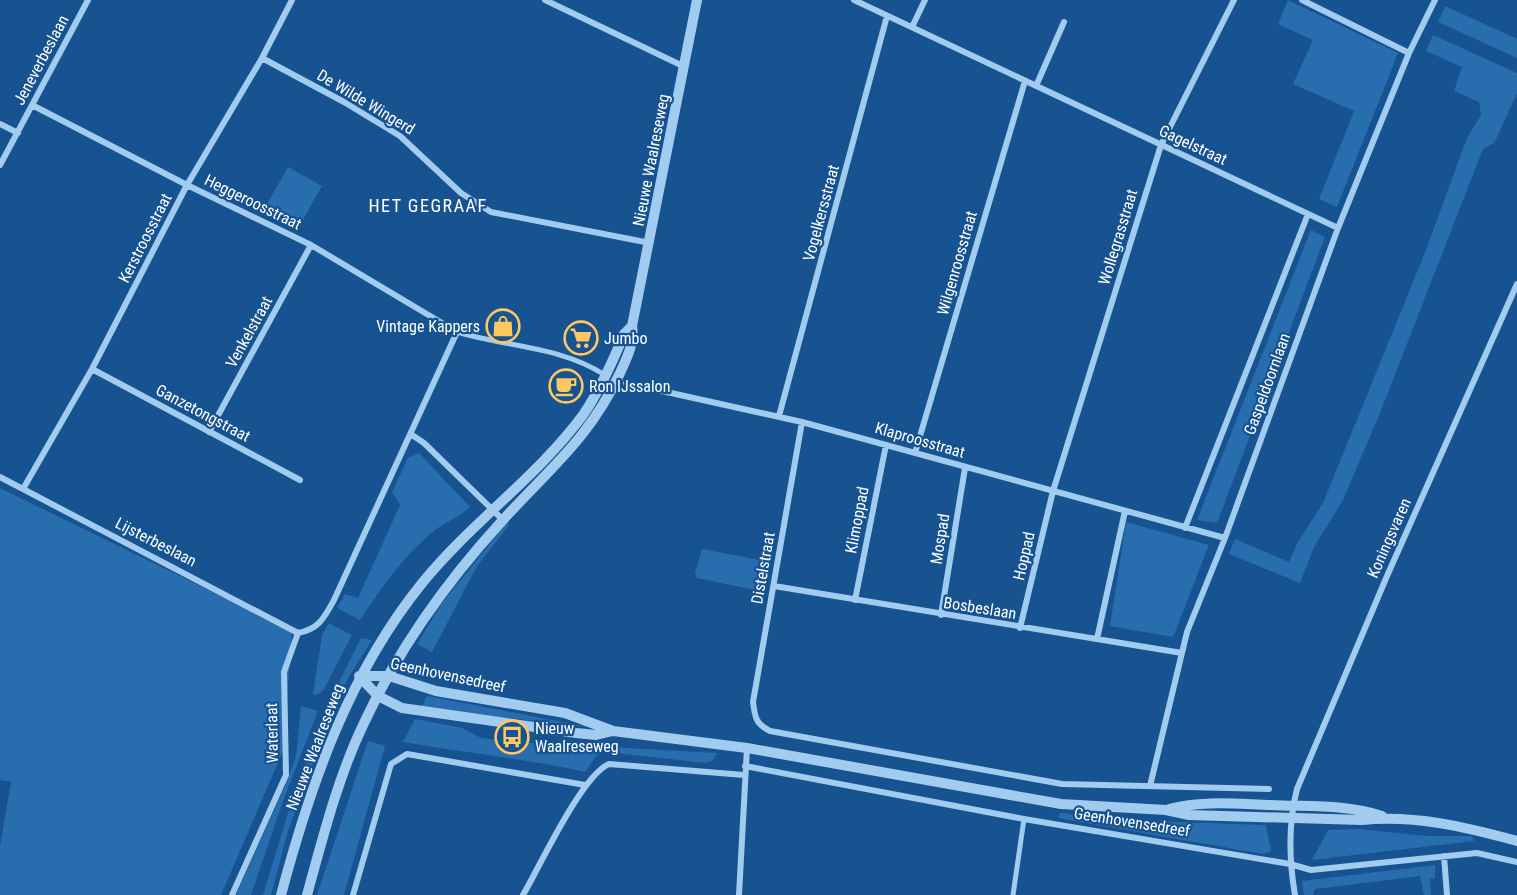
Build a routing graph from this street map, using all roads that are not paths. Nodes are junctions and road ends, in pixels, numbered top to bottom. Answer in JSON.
{"nodes":[{"id":1,"x":88,"y":0,"type":"edge"},
{"id":2,"x":292,"y":0,"type":"edge"},
{"id":3,"x":545,"y":0,"type":"edge"},
{"id":4,"x":697,"y":0,"type":"edge"},
{"id":5,"x":854,"y":0,"type":"edge"},
{"id":6,"x":925,"y":0,"type":"edge"},
{"id":7,"x":1302,"y":0,"type":"edge"},
{"id":8,"x":1435,"y":0,"type":"edge"},
{"id":9,"x":1231,"y":1,"type":"edge"},
{"id":10,"x":887,"y":16,"type":"junction"},
{"id":11,"x":1064,"y":22,"type":"dead end"},
{"id":12,"x":912,"y":27,"type":"junction"},
{"id":13,"x":1409,"y":53,"type":"junction"},
{"id":14,"x":262,"y":58,"type":"junction"},
{"id":15,"x":685,"y":67,"type":"junction"},
{"id":16,"x":1025,"y":81,"type":"junction"},
{"id":17,"x":1036,"y":86,"type":"junction"},
{"id":18,"x":32,"y":105,"type":"junction"},
{"id":19,"x":0,"y":124,"type":"edge"},
{"id":20,"x":18,"y":133,"type":"junction"},
{"id":21,"x":1161,"y":145,"type":"junction"},
{"id":22,"x":0,"y":165,"type":"edge"},
{"id":23,"x":187,"y":185,"type":"junction"},
{"id":24,"x":1308,"y":214,"type":"junction"},
{"id":25,"x":1338,"y":228,"type":"junction"},
{"id":26,"x":650,"y":243,"type":"junction"},
{"id":27,"x":311,"y":245,"type":"junction"},
{"id":28,"x":1517,"y":284,"type":"edge"},
{"id":29,"x":632,"y":326,"type":"junction"},
{"id":30,"x":457,"y":332,"type":"junction"},
{"id":31,"x":92,"y":369,"type":"junction"},
{"id":32,"x":605,"y":375,"type":"junction"},
{"id":33,"x":621,"y":381,"type":"junction"},
{"id":34,"x":779,"y":417,"type":"junction"},
{"id":35,"x":802,"y":422,"type":"junction"},
{"id":36,"x":209,"y":432,"type":"junction"},
{"id":37,"x":412,"y":435,"type":"junction"},
{"id":38,"x":886,"y":445,"type":"junction"},
{"id":39,"x":915,"y":453,"type":"junction"},
{"id":40,"x":965,"y":468,"type":"junction"},
{"id":41,"x":0,"y":477,"type":"edge"},
{"id":42,"x":300,"y":480,"type":"dead end"},
{"id":43,"x":23,"y":489,"type":"junction"},
{"id":44,"x":1053,"y":491,"type":"junction"},
{"id":45,"x":491,"y":510,"type":"junction"},
{"id":46,"x":1125,"y":511,"type":"junction"},
{"id":47,"x":502,"y":520,"type":"junction"},
{"id":48,"x":1185,"y":528,"type":"junction"},
{"id":49,"x":1226,"y":538,"type":"junction"},
{"id":50,"x":774,"y":586,"type":"junction"},
{"id":51,"x":855,"y":600,"type":"junction"},
{"id":52,"x":941,"y":615,"type":"junction"},
{"id":53,"x":1020,"y":628,"type":"junction"},
{"id":54,"x":298,"y":633,"type":"junction"},
{"id":55,"x":1097,"y":639,"type":"junction"},
{"id":56,"x":1182,"y":653,"type":"junction"},
{"id":57,"x":359,"y":676,"type":"junction"},
{"id":58,"x":389,"y":676,"type":"junction"},
{"id":59,"x":378,"y":696,"type":"junction"},
{"id":60,"x":755,"y":719,"type":"joint"},
{"id":61,"x":613,"y":731,"type":"junction"},
{"id":62,"x":747,"y":748,"type":"junction"},
{"id":63,"x":745,"y":766,"type":"junction"},
{"id":64,"x":744,"y":775,"type":"junction"},
{"id":65,"x":585,"y":785,"type":"junction"},
{"id":66,"x":1150,"y":786,"type":"junction"},
{"id":67,"x":1269,"y":789,"type":"dead end"},
{"id":68,"x":1292,"y":812,"type":"junction"},
{"id":69,"x":1024,"y":819,"type":"junction"},
{"id":70,"x":1517,"y":841,"type":"edge"},
{"id":71,"x":1444,"y":856,"type":"junction"},
{"id":72,"x":1517,"y":862,"type":"edge"},
{"id":73,"x":1290,"y":864,"type":"junction"},
{"id":74,"x":231,"y":895,"type":"edge"},
{"id":75,"x":281,"y":895,"type":"edge"},
{"id":76,"x":307,"y":895,"type":"edge"},
{"id":77,"x":353,"y":895,"type":"edge"},
{"id":78,"x":523,"y":895,"type":"edge"},
{"id":79,"x":739,"y":895,"type":"edge"},
{"id":80,"x":1013,"y":895,"type":"edge"},
{"id":81,"x":1295,"y":895,"type":"edge"},
{"id":82,"x":1447,"y":895,"type":"edge"}],
"edges":[{"from":1,"to":18,"type":"street","name":"Jeneverbeslaan"},
{"from":2,"to":14,"type":"street","name":"Kerstroosstraat"},
{"from":3,"to":15,"type":"street"},
{"from":4,"to":15,"type":"street","name":"Nieuwe Waalreseweg"},
{"from":5,"to":10,"type":"street","name":"Gagelstraat"},
{"from":6,"to":12,"type":"street"},
{"from":7,"to":13,"type":"street"},
{"from":8,"to":13,"type":"street","name":"Gaspeldoornlaan"},
{"from":9,"to":21,"type":"street","name":"Wollegrasstraat"},
{"from":10,"to":12,"type":"street","name":"Gagelstraat"},
{"from":10,"to":34,"type":"street","name":"Vogelkersstraat"},
{"from":11,"to":17,"type":"street"},
{"from":12,"to":16,"type":"street","name":"Gagelstraat"},
{"from":13,"to":25,"type":"street","name":"Gaspeldoornlaan"},
{"from":14,"to":23,"type":"street","name":"Kerstroosstraat"},
{"from":14,"to":26,"type":"street","name":"De Wilde Wingerd"},
{"from":15,"to":26,"type":"street","name":"Nieuwe Waalreseweg"},
{"from":16,"to":17,"type":"street","name":"Gagelstraat"},
{"from":16,"to":39,"type":"street","name":"Wilgenroosstraat"},
{"from":17,"to":21,"type":"street","name":"Gagelstraat"},
{"from":18,"to":20,"type":"street","name":"Jeneverbeslaan"},
{"from":18,"to":23,"type":"street","name":"Heggeroosstraat"},
{"from":19,"to":20,"type":"street"},
{"from":20,"to":22,"type":"street","name":"Jeneverbeslaan"},
{"from":21,"to":24,"type":"street","name":"Gagelstraat"},
{"from":21,"to":44,"type":"street","name":"Wollegrasstraat"},
{"from":23,"to":27,"type":"street","name":"Heggeroosstraat"},
{"from":23,"to":31,"type":"street","name":"Kerstroosstraat"},
{"from":24,"to":25,"type":"street","name":"Gagelstraat"},
{"from":24,"to":48,"type":"street","name":"Gaspeldoornlaan"},
{"from":25,"to":49,"type":"street","name":"Gaspeldoornlaan"},
{"from":26,"to":29,"type":"street","name":"Nieuwe Waalreseweg"},
{"from":27,"to":30,"type":"street","name":"Heggeroosstraat"},
{"from":27,"to":36,"type":"street","name":"Venkelstraat"},
{"from":28,"to":68,"type":"street","name":"Koningsvaren"},
{"from":29,"to":32,"type":"street","name":"Nieuwe Waalreseweg"},
{"from":29,"to":33,"type":"street","name":"Nieuwe Waalreseweg"},
{"from":30,"to":32,"type":"street"},
{"from":30,"to":37,"type":"street"},
{"from":31,"to":36,"type":"street","name":"Ganzetongstraat"},
{"from":31,"to":43,"type":"street","name":"Kerstroosstraat"},
{"from":32,"to":33,"type":"street","name":"Klaproosstraat"},
{"from":32,"to":45,"type":"street","name":"Nieuwe Waalreseweg"},
{"from":33,"to":34,"type":"street","name":"Klaproosstraat"},
{"from":33,"to":47,"type":"street","name":"Nieuwe Waalreseweg"},
{"from":34,"to":35,"type":"street","name":"Klaproosstraat"},
{"from":35,"to":38,"type":"street","name":"Klaproosstraat"},
{"from":35,"to":50,"type":"street","name":"Distelstraat"},
{"from":36,"to":42,"type":"street","name":"Ganzetongstraat"},
{"from":37,"to":45,"type":"street"},
{"from":37,"to":54,"type":"street"},
{"from":38,"to":39,"type":"street","name":"Klaproosstraat"},
{"from":38,"to":51,"type":"street","name":"Klimoppad"},
{"from":39,"to":40,"type":"street","name":"Klaproosstraat"},
{"from":40,"to":44,"type":"street","name":"Klaproosstraat"},
{"from":40,"to":52,"type":"street","name":"Mospad"},
{"from":41,"to":43,"type":"street","name":"Lijsterbeslaan"},
{"from":43,"to":54,"type":"street","name":"Lijsterbeslaan"},
{"from":44,"to":46,"type":"street","name":"Klaproosstraat"},
{"from":44,"to":53,"type":"street","name":"Hoppad"},
{"from":45,"to":47,"type":"street"},
{"from":45,"to":57,"type":"street","name":"Nieuwe Waalreseweg"},
{"from":46,"to":48,"type":"street","name":"Klaproosstraat"},
{"from":46,"to":55,"type":"street"},
{"from":47,"to":58,"type":"street","name":"Nieuwe Waalreseweg"},
{"from":48,"to":49,"type":"street","name":"Klaproosstraat"},
{"from":49,"to":56,"type":"street","name":"Gaspeldoornlaan"},
{"from":50,"to":51,"type":"street","name":"Bosbeslaan"},
{"from":50,"to":60,"type":"street","name":"Distelstraat"},
{"from":51,"to":52,"type":"street","name":"Bosbeslaan"},
{"from":52,"to":53,"type":"street","name":"Bosbeslaan"},
{"from":53,"to":55,"type":"street","name":"Bosbeslaan"},
{"from":54,"to":74,"type":"street","name":"Waterlaat"},
{"from":55,"to":56,"type":"street","name":"Bosbeslaan"},
{"from":56,"to":66,"type":"street","name":"Gaspeldoornlaan"},
{"from":57,"to":58,"type":"street","name":"Geenhovensedreef"},
{"from":57,"to":59,"type":"street","name":"Geenhovensedreef"},
{"from":57,"to":75,"type":"street","name":"Nieuwe Waalreseweg"},
{"from":58,"to":59,"type":"street","name":"Nieuwe Waalreseweg"},
{"from":58,"to":61,"type":"street","name":"Geenhovensedreef"},
{"from":59,"to":61,"type":"street","name":"Geenhovensedreef"},
{"from":59,"to":76,"type":"street","name":"Nieuwe Waalreseweg"},
{"from":60,"to":66,"type":"street","name":"Geenhovensedreef"},
{"from":61,"to":62,"type":"street","name":"Geenhovensedreef"},
{"from":62,"to":63,"type":"street"},
{"from":62,"to":68,"type":"street","name":"Geenhovensedreef"},
{"from":63,"to":64,"type":"street"},
{"from":63,"to":69,"type":"street","name":"Geenhovensedreef"},
{"from":64,"to":65,"type":"street"},
{"from":64,"to":79,"type":"street"},
{"from":65,"to":77,"type":"street"},
{"from":65,"to":78,"type":"street"},
{"from":66,"to":67,"type":"street","name":"Geenhovensedreef"},
{"from":68,"to":70,"type":"street","name":"Geenhovensedreef"},
{"from":68,"to":73,"type":"street","name":"Koningsvaren"},
{"from":69,"to":73,"type":"street","name":"Geenhovensedreef"},
{"from":69,"to":80,"type":"street"},
{"from":71,"to":72,"type":"street","name":"Geenhovensedreef"},
{"from":71,"to":73,"type":"street","name":"Geenhovensedreef"},
{"from":71,"to":82,"type":"street"},
{"from":73,"to":81,"type":"street","name":"Koningsvaren"}]}
